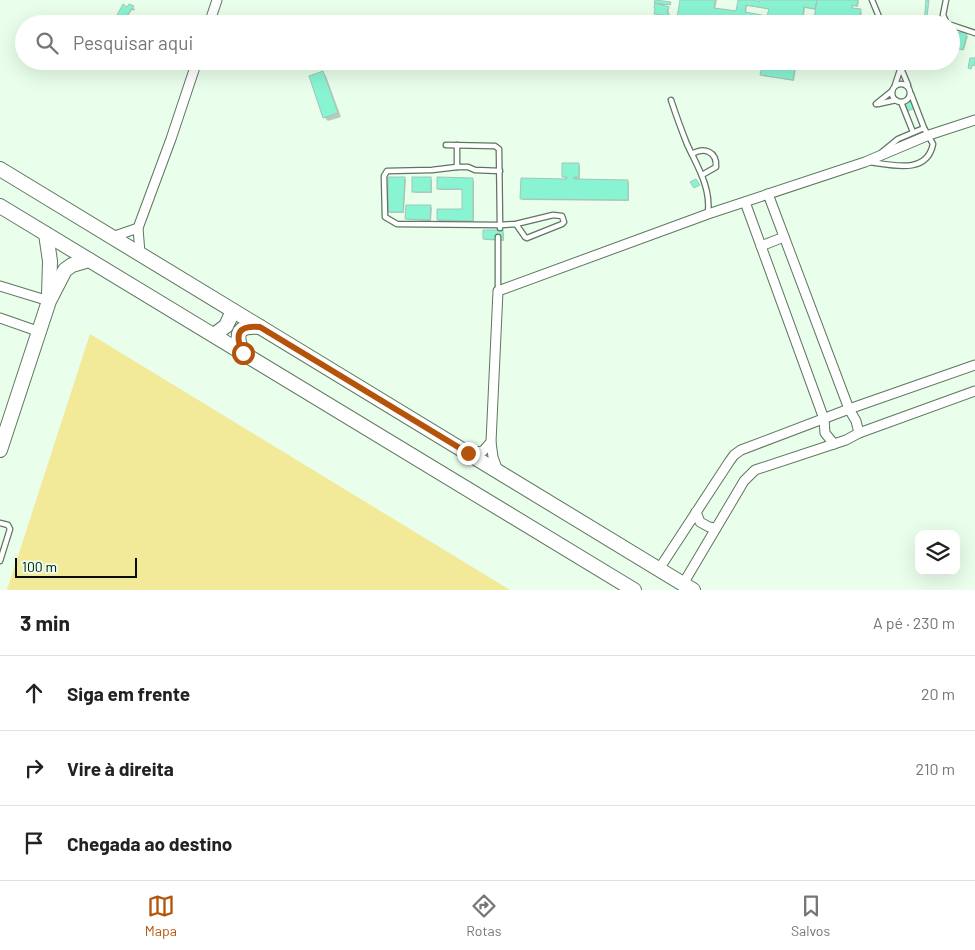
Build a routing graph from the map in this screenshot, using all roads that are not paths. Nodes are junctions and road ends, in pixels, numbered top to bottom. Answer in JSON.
{"nodes":[{"id":1,"x":217,"y":0,"type":"edge"},
{"id":2,"x":872,"y":0,"type":"edge"},
{"id":3,"x":946,"y":0,"type":"edge"},
{"id":4,"x":212,"y":15,"type":"edge"},
{"id":5,"x":878,"y":15,"type":"edge"},
{"id":6,"x":943,"y":15,"type":"edge"},
{"id":7,"x":960,"y":28,"type":"edge"},
{"id":8,"x":975,"y":32,"type":"edge"},
{"id":9,"x":194,"y":70,"type":"edge"},
{"id":10,"x":900,"y":70,"type":"edge"},
{"id":11,"x":902,"y":70,"type":"edge"},
{"id":12,"x":895,"y":86,"type":"junction"},
{"id":13,"x":910,"y":90,"type":"junction"},
{"id":14,"x":892,"y":91,"type":"junction"},
{"id":15,"x":671,"y":100,"type":"dead end"},
{"id":16,"x":899,"y":101,"type":"junction"},
{"id":17,"x":975,"y":120,"type":"edge"},
{"id":18,"x":927,"y":131,"type":"junction"},
{"id":19,"x":913,"y":132,"type":"junction"},
{"id":20,"x":446,"y":145,"type":"dead end"},
{"id":21,"x":457,"y":145,"type":"junction"},
{"id":22,"x":692,"y":154,"type":"junction"},
{"id":23,"x":876,"y":157,"type":"junction"},
{"id":24,"x":865,"y":162,"type":"junction"},
{"id":25,"x":457,"y":167,"type":"junction"},
{"id":26,"x":0,"y":169,"type":"edge"},
{"id":27,"x":500,"y":171,"type":"junction"},
{"id":28,"x":702,"y":175,"type":"junction"},
{"id":29,"x":768,"y":194,"type":"junction"},
{"id":30,"x":745,"y":202,"type":"junction"},
{"id":31,"x":0,"y":206,"type":"edge"},
{"id":32,"x":708,"y":214,"type":"junction"},
{"id":33,"x":516,"y":224,"type":"junction"},
{"id":34,"x":500,"y":226,"type":"junction"},
{"id":35,"x":138,"y":228,"type":"junction"},
{"id":36,"x":46,"y":234,"type":"junction"},
{"id":37,"x":112,"y":237,"type":"junction"},
{"id":38,"x":498,"y":237,"type":"dead end"},
{"id":39,"x":784,"y":237,"type":"junction"},
{"id":40,"x":761,"y":246,"type":"junction"},
{"id":41,"x":140,"y":253,"type":"junction"},
{"id":42,"x":90,"y":260,"type":"junction"},
{"id":43,"x":0,"y":286,"type":"edge"},
{"id":44,"x":498,"y":291,"type":"junction"},
{"id":45,"x":49,"y":301,"type":"junction"},
{"id":46,"x":233,"y":311,"type":"junction"},
{"id":47,"x":0,"y":318,"type":"edge"},
{"id":48,"x":260,"y":327,"type":"junction"},
{"id":49,"x":40,"y":332,"type":"junction"},
{"id":50,"x":214,"y":335,"type":"junction"},
{"id":51,"x":243,"y":353,"type":"junction"},
{"id":52,"x":975,"y":365,"type":"edge"},
{"id":53,"x":975,"y":391,"type":"edge"},
{"id":54,"x":849,"y":409,"type":"junction"},
{"id":55,"x":824,"y":419,"type":"junction"},
{"id":56,"x":859,"y":433,"type":"junction"},
{"id":57,"x":491,"y":442,"type":"junction"},
{"id":58,"x":834,"y":444,"type":"junction"},
{"id":59,"x":0,"y":450,"type":"edge"},
{"id":60,"x":468,"y":453,"type":"junction"},
{"id":61,"x":498,"y":471,"type":"junction"},
{"id":62,"x":696,"y":512,"type":"junction"},
{"id":63,"x":0,"y":524,"type":"edge"},
{"id":64,"x":716,"y":528,"type":"junction"},
{"id":65,"x":0,"y":561,"type":"edge"},
{"id":66,"x":658,"y":569,"type":"junction"},
{"id":67,"x":686,"y":588,"type":"edge"},
{"id":68,"x":634,"y":590,"type":"edge"}],
"edges":[{"from":1,"to":4,"type":"street"},
{"from":2,"to":5,"type":"lane"},
{"from":3,"to":6,"type":"lane"},
{"from":7,"to":8,"type":"lane"},
{"from":9,"to":35,"type":"street"},
{"from":10,"to":12,"type":"lane"},
{"from":11,"to":13,"type":"lane"},
{"from":12,"to":13,"type":"lane"},
{"from":12,"to":14,"type":"lane"},
{"from":13,"to":16,"type":"lane"},
{"from":13,"to":18,"type":"lane"},
{"from":14,"to":16,"type":"lane"},
{"from":14,"to":16,"type":"lane"},
{"from":15,"to":22,"type":"lane"},
{"from":16,"to":19,"type":"lane"},
{"from":17,"to":18,"type":"street"},
{"from":18,"to":19,"type":"lane"},
{"from":18,"to":23,"type":"street"},
{"from":18,"to":24,"type":"lane"},
{"from":19,"to":23,"type":"lane"},
{"from":20,"to":21,"type":"lane"},
{"from":21,"to":25,"type":"lane"},
{"from":21,"to":27,"type":"lane"},
{"from":22,"to":28,"type":"lane"},
{"from":22,"to":28,"type":"lane"},
{"from":23,"to":24,"type":"street"},
{"from":24,"to":29,"type":"street"},
{"from":25,"to":27,"type":"lane"},
{"from":25,"to":34,"type":"lane"},
{"from":26,"to":37,"type":"main road"},
{"from":27,"to":34,"type":"lane"},
{"from":28,"to":32,"type":"lane"},
{"from":29,"to":30,"type":"street"},
{"from":29,"to":39,"type":"street"},
{"from":30,"to":32,"type":"street"},
{"from":30,"to":40,"type":"street"},
{"from":31,"to":36,"type":"main road"},
{"from":32,"to":44,"type":"street"},
{"from":33,"to":33,"type":"lane"},
{"from":33,"to":34,"type":"lane"},
{"from":35,"to":37,"type":"street"},
{"from":35,"to":41,"type":"street"},
{"from":36,"to":42,"type":"main road"},
{"from":36,"to":45,"type":"main road"},
{"from":37,"to":41,"type":"main road"},
{"from":38,"to":44,"type":"lane"},
{"from":39,"to":40,"type":"street"},
{"from":39,"to":54,"type":"street"},
{"from":40,"to":55,"type":"street"},
{"from":41,"to":46,"type":"main road"},
{"from":42,"to":45,"type":"main road"},
{"from":42,"to":50,"type":"main road"},
{"from":43,"to":45,"type":"street"},
{"from":44,"to":57,"type":"street"},
{"from":45,"to":49,"type":"main road"},
{"from":46,"to":48,"type":"main road"},
{"from":46,"to":50,"type":"main road"},
{"from":47,"to":49,"type":"street"},
{"from":48,"to":51,"type":"main road"},
{"from":48,"to":60,"type":"main road"},
{"from":49,"to":59,"type":"main road"},
{"from":50,"to":51,"type":"main road"},
{"from":51,"to":68,"type":"main road"},
{"from":52,"to":54,"type":"street"},
{"from":53,"to":56,"type":"street"},
{"from":54,"to":55,"type":"street"},
{"from":54,"to":56,"type":"street"},
{"from":55,"to":58,"type":"street"},
{"from":55,"to":62,"type":"street"},
{"from":56,"to":58,"type":"street"},
{"from":57,"to":60,"type":"street"},
{"from":57,"to":61,"type":"street"},
{"from":58,"to":64,"type":"street"},
{"from":60,"to":61,"type":"main road"},
{"from":61,"to":66,"type":"main road"},
{"from":62,"to":64,"type":"street"},
{"from":62,"to":66,"type":"street"},
{"from":63,"to":65,"type":"lane"},
{"from":64,"to":67,"type":"street"},
{"from":66,"to":67,"type":"main road"}]}
